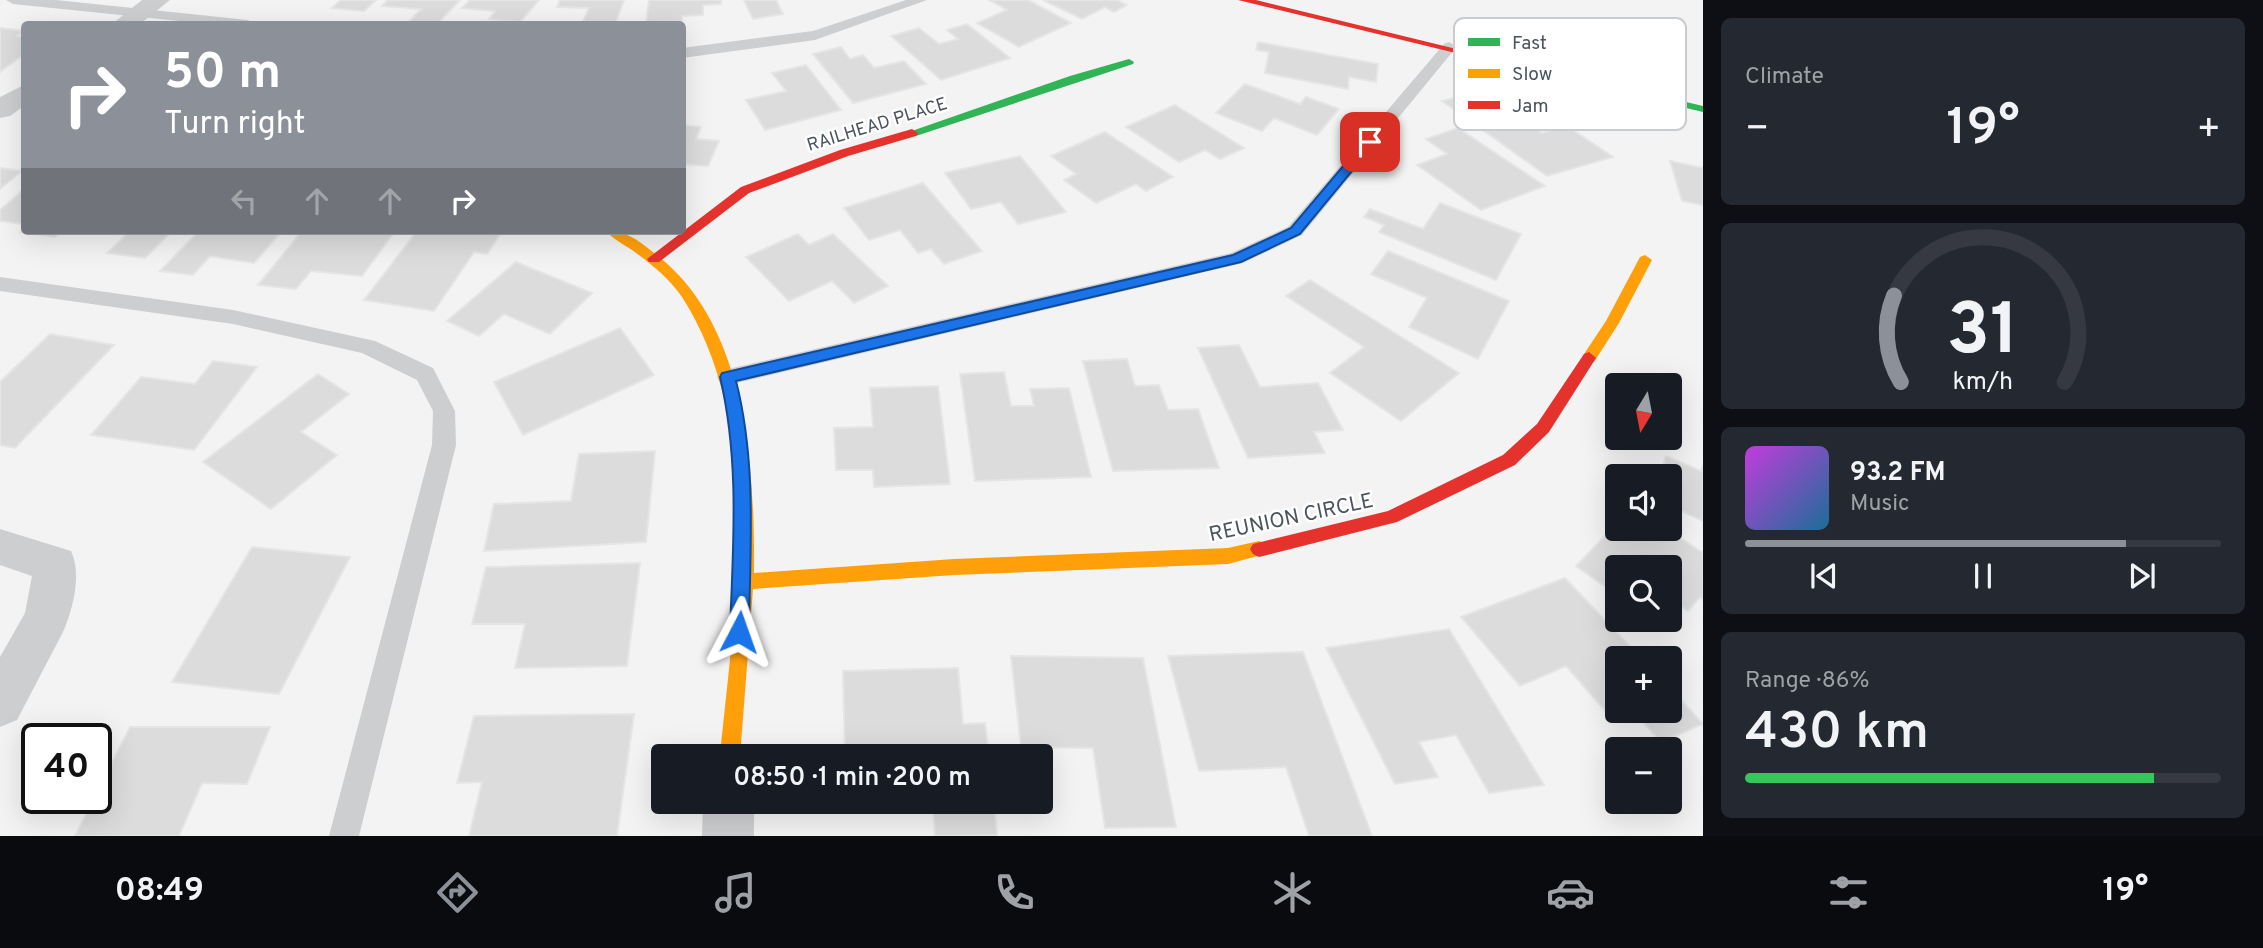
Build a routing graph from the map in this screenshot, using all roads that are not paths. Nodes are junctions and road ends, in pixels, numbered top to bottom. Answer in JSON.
{"nodes":[{"id":1,"x":13,"y":0,"type":"edge"},
{"id":2,"x":920,"y":0,"type":"edge"},
{"id":3,"x":1243,"y":0,"type":"edge"},
{"id":4,"x":141,"y":12,"type":"edge"},
{"id":5,"x":221,"y":21,"type":"edge"},
{"id":6,"x":1449,"y":47,"type":"junction"},
{"id":7,"x":1454,"y":48,"type":"edge"},
{"id":8,"x":686,"y":52,"type":"edge"},
{"id":9,"x":1129,"y":62,"type":"dead end"},
{"id":10,"x":21,"y":95,"type":"edge"},
{"id":11,"x":0,"y":110,"type":"edge"},
{"id":12,"x":0,"y":117,"type":"edge"},
{"id":13,"x":21,"y":120,"type":"edge"},
{"id":14,"x":619,"y":235,"type":"edge"},
{"id":15,"x":686,"y":235,"type":"edge"},
{"id":16,"x":686,"y":235,"type":"edge"},
{"id":17,"x":654,"y":259,"type":"junction"},
{"id":18,"x":1645,"y":260,"type":"dead end"},
{"id":19,"x":0,"y":284,"type":"edge"},
{"id":20,"x":727,"y":377,"type":"junction"},
{"id":21,"x":0,"y":547,"type":"edge"},
{"id":22,"x":743,"y":582,"type":"junction"},
{"id":23,"x":0,"y":704,"type":"edge"},
{"id":24,"x":731,"y":744,"type":"edge"},
{"id":25,"x":729,"y":814,"type":"edge"},
{"id":26,"x":344,"y":836,"type":"edge"},
{"id":27,"x":728,"y":836,"type":"edge"}],
"edges":[{"from":1,"to":4,"type":"lane"},
{"from":2,"to":8,"type":"lane"},
{"from":3,"to":6,"type":"street"},
{"from":4,"to":5,"type":"lane"},
{"from":6,"to":7,"type":"street"},
{"from":6,"to":20,"type":"lane"},
{"from":9,"to":16,"type":"street","name":"RAILHEAD PLACE"},
{"from":10,"to":11,"type":"street"},
{"from":12,"to":13,"type":"street"},
{"from":14,"to":17,"type":"street"},
{"from":15,"to":17,"type":"street","name":"RAILHEAD PLACE"},
{"from":17,"to":20,"type":"street"},
{"from":18,"to":22,"type":"street","name":"REUNION CIRCLE"},
{"from":19,"to":26,"type":"lane"},
{"from":20,"to":22,"type":"street"},
{"from":21,"to":23,"type":"street"},
{"from":22,"to":24,"type":"street"},
{"from":25,"to":27,"type":"street"}]}
